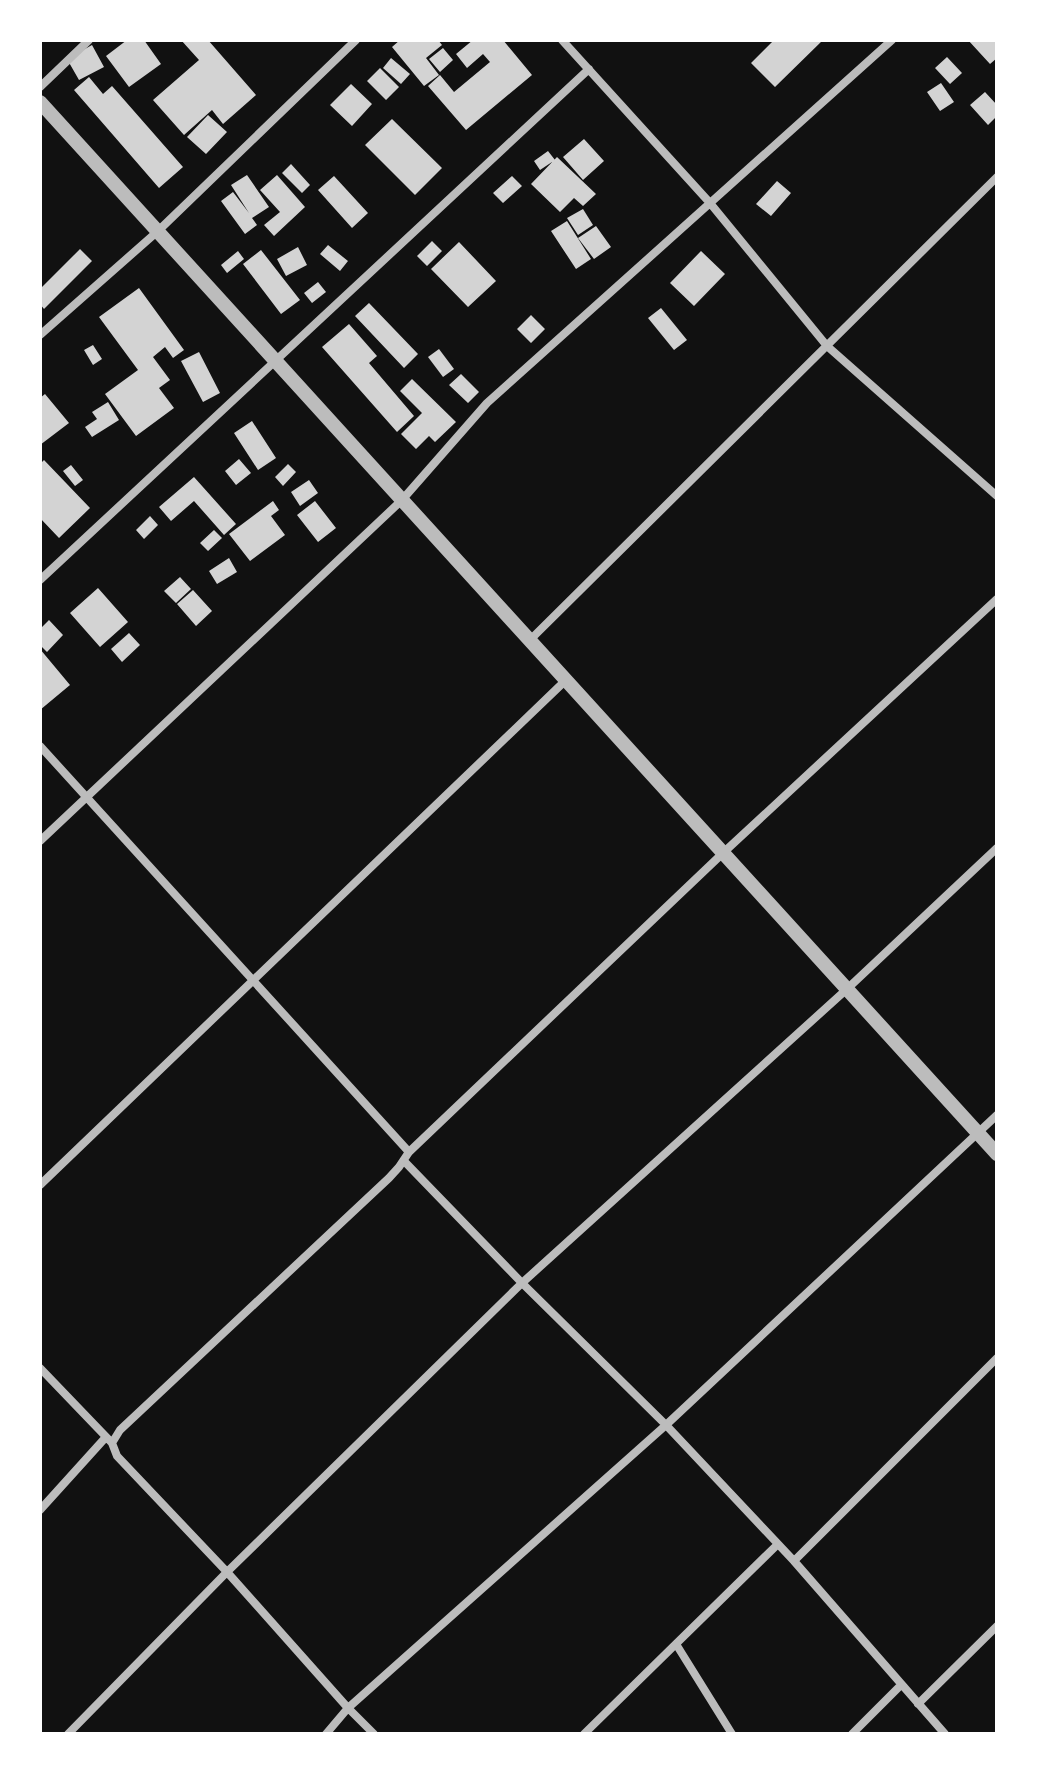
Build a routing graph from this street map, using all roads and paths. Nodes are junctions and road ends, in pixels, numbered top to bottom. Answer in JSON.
{"nodes":[{"id":1,"x":89,"y":40,"type":"edge"},
{"id":2,"x":356,"y":40,"type":"edge"},
{"id":3,"x":562,"y":40,"type":"edge"},
{"id":4,"x":892,"y":40,"type":"edge"},
{"id":5,"x":589,"y":69,"type":"junction"},
{"id":6,"x":40,"y":87,"type":"edge"},
{"id":7,"x":40,"y":102,"type":"edge"},
{"id":8,"x":997,"y":177,"type":"edge"},
{"id":9,"x":710,"y":203,"type":"junction"},
{"id":10,"x":158,"y":231,"type":"junction"},
{"id":11,"x":40,"y":335,"type":"edge"},
{"id":12,"x":827,"y":346,"type":"junction"},
{"id":13,"x":276,"y":360,"type":"junction"},
{"id":14,"x":997,"y":496,"type":"edge"},
{"id":15,"x":402,"y":500,"type":"junction"},
{"id":16,"x":40,"y":580,"type":"edge"},
{"id":17,"x":997,"y":599,"type":"edge"},
{"id":18,"x":530,"y":640,"type":"junction"},
{"id":19,"x":566,"y":680,"type":"junction"},
{"id":20,"x":40,"y":746,"type":"edge"},
{"id":21,"x":86,"y":797,"type":"junction"},
{"id":22,"x":40,"y":841,"type":"edge"},
{"id":23,"x":997,"y":848,"type":"edge"},
{"id":24,"x":723,"y":853,"type":"junction"},
{"id":25,"x":253,"y":981,"type":"junction"},
{"id":26,"x":847,"y":989,"type":"junction"},
{"id":27,"x":997,"y":1115,"type":"edge"},
{"id":28,"x":978,"y":1133,"type":"junction"},
{"id":29,"x":997,"y":1154,"type":"edge"},
{"id":30,"x":406,"y":1156,"type":"junction"},
{"id":31,"x":40,"y":1185,"type":"edge"},
{"id":32,"x":522,"y":1283,"type":"junction"},
{"id":33,"x":997,"y":1358,"type":"edge"},
{"id":34,"x":40,"y":1368,"type":"edge"},
{"id":35,"x":666,"y":1425,"type":"junction"},
{"id":36,"x":109,"y":1440,"type":"junction"},
{"id":37,"x":40,"y":1510,"type":"edge"},
{"id":38,"x":778,"y":1544,"type":"junction"},
{"id":39,"x":794,"y":1561,"type":"junction"},
{"id":40,"x":227,"y":1572,"type":"junction"},
{"id":41,"x":997,"y":1626,"type":"edge"},
{"id":42,"x":676,"y":1644,"type":"junction"},
{"id":43,"x":901,"y":1685,"type":"junction"},
{"id":44,"x":918,"y":1704,"type":"junction"},
{"id":45,"x":348,"y":1708,"type":"junction"},
{"id":46,"x":68,"y":1734,"type":"edge"},
{"id":47,"x":326,"y":1734,"type":"edge"},
{"id":48,"x":374,"y":1734,"type":"edge"},
{"id":49,"x":584,"y":1734,"type":"edge"},
{"id":50,"x":732,"y":1734,"type":"edge"},
{"id":51,"x":852,"y":1734,"type":"edge"},
{"id":52,"x":945,"y":1734,"type":"edge"}],
"edges":[{"from":1,"to":6,"type":"street"},
{"from":2,"to":10,"type":"street"},
{"from":3,"to":5,"type":"street"},
{"from":4,"to":9,"type":"street"},
{"from":5,"to":9,"type":"street"},
{"from":5,"to":13,"type":"street"},
{"from":7,"to":10,"type":"street"},
{"from":8,"to":12,"type":"street"},
{"from":9,"to":12,"type":"street"},
{"from":9,"to":15,"type":"street"},
{"from":10,"to":11,"type":"street"},
{"from":10,"to":13,"type":"street"},
{"from":12,"to":14,"type":"street"},
{"from":12,"to":18,"type":"street"},
{"from":13,"to":15,"type":"street"},
{"from":13,"to":16,"type":"street"},
{"from":15,"to":18,"type":"street"},
{"from":15,"to":21,"type":"street"},
{"from":17,"to":24,"type":"street"},
{"from":18,"to":19,"type":"street"},
{"from":19,"to":24,"type":"street"},
{"from":19,"to":25,"type":"street"},
{"from":20,"to":21,"type":"street"},
{"from":21,"to":22,"type":"street"},
{"from":21,"to":25,"type":"street"},
{"from":23,"to":26,"type":"street"},
{"from":24,"to":26,"type":"street"},
{"from":24,"to":30,"type":"street"},
{"from":25,"to":30,"type":"street"},
{"from":25,"to":31,"type":"street"},
{"from":26,"to":28,"type":"street"},
{"from":26,"to":32,"type":"street"},
{"from":27,"to":28,"type":"street"},
{"from":28,"to":29,"type":"street"},
{"from":28,"to":35,"type":"street"},
{"from":30,"to":32,"type":"street"},
{"from":30,"to":36,"type":"street"},
{"from":32,"to":35,"type":"street"},
{"from":32,"to":40,"type":"street"},
{"from":33,"to":39,"type":"street"},
{"from":34,"to":36,"type":"street"},
{"from":35,"to":38,"type":"street"},
{"from":35,"to":45,"type":"street"},
{"from":36,"to":37,"type":"street"},
{"from":36,"to":40,"type":"street"},
{"from":38,"to":39,"type":"street"},
{"from":38,"to":42,"type":"street"},
{"from":39,"to":43,"type":"street"},
{"from":40,"to":45,"type":"street"},
{"from":40,"to":46,"type":"street"},
{"from":41,"to":44,"type":"street"},
{"from":42,"to":49,"type":"street"},
{"from":42,"to":50,"type":"street"},
{"from":43,"to":44,"type":"street"},
{"from":43,"to":51,"type":"street"},
{"from":44,"to":52,"type":"street"},
{"from":45,"to":47,"type":"street"},
{"from":45,"to":48,"type":"street"}]}
